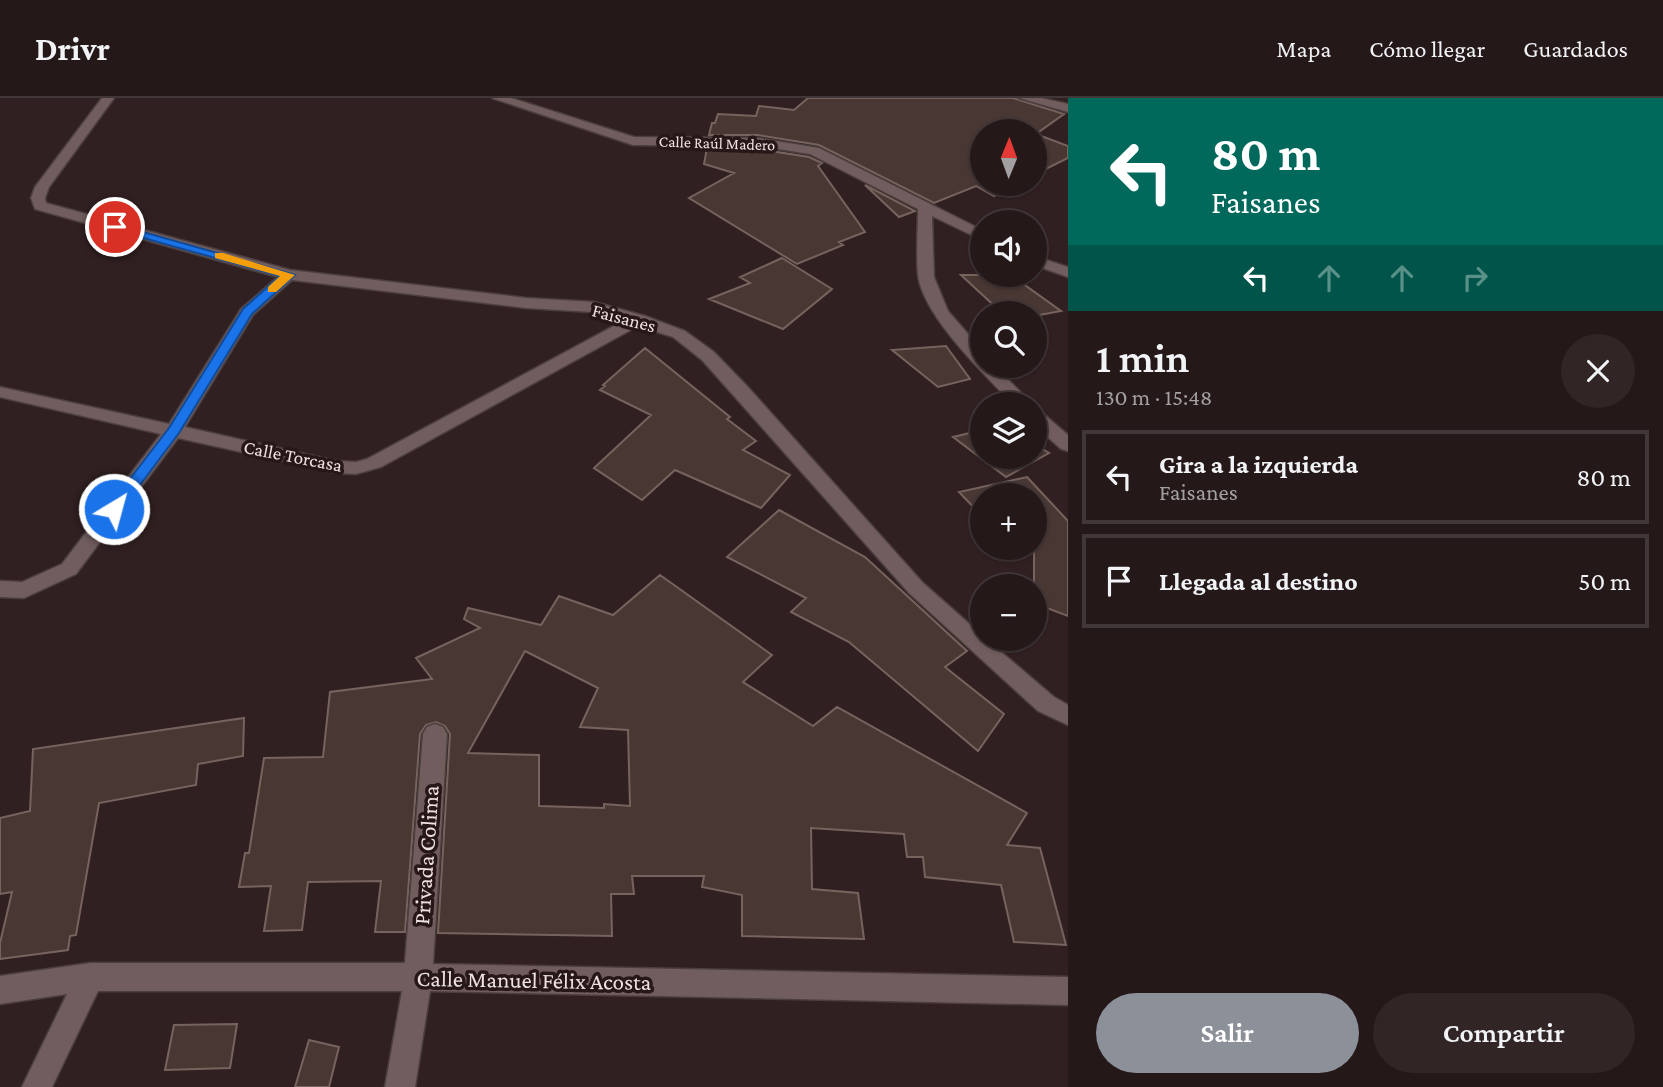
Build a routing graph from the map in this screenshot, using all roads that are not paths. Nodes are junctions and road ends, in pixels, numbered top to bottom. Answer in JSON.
{"nodes":[{"id":1,"x":108,"y":98,"type":"edge"},
{"id":2,"x":498,"y":98,"type":"edge"},
{"id":3,"x":1025,"y":98,"type":"edge"},
{"id":4,"x":1068,"y":108,"type":"edge"},
{"id":5,"x":925,"y":208,"type":"junction"},
{"id":6,"x":970,"y":230,"type":"edge"},
{"id":7,"x":1047,"y":265,"type":"edge"},
{"id":8,"x":1068,"y":272,"type":"edge"},
{"id":9,"x":289,"y":275,"type":"junction"},
{"id":10,"x":639,"y":319,"type":"junction"},
{"id":11,"x":970,"y":347,"type":"edge"},
{"id":12,"x":998,"y":378,"type":"edge"},
{"id":13,"x":0,"y":392,"type":"edge"},
{"id":14,"x":1011,"y":392,"type":"edge"},
{"id":15,"x":1047,"y":426,"type":"edge"},
{"id":16,"x":174,"y":430,"type":"junction"},
{"id":17,"x":1068,"y":445,"type":"edge"},
{"id":18,"x":0,"y":589,"type":"edge"},
{"id":19,"x":1068,"y":716,"type":"edge"},
{"id":20,"x":435,"y":734,"type":"dead end"},
{"id":21,"x":90,"y":976,"type":"junction"},
{"id":22,"x":418,"y":977,"type":"junction"},
{"id":23,"x":0,"y":990,"type":"edge"},
{"id":24,"x":1068,"y":991,"type":"edge"},
{"id":25,"x":37,"y":1087,"type":"edge"},
{"id":26,"x":400,"y":1087,"type":"edge"}],
"edges":[{"from":1,"to":9,"type":"street","name":"Faisanes"},
{"from":2,"to":5,"type":"street","name":"Calle Raúl Madero"},
{"from":3,"to":4,"type":"street"},
{"from":5,"to":6,"type":"street","name":"Calle Raúl Madero"},
{"from":5,"to":11,"type":"street"},
{"from":7,"to":8,"type":"street"},
{"from":9,"to":10,"type":"street","name":"Faisanes"},
{"from":9,"to":16,"type":"street"},
{"from":10,"to":16,"type":"street","name":"Calle Torcasa"},
{"from":10,"to":19,"type":"street","name":"Faisanes"},
{"from":12,"to":14,"type":"street"},
{"from":13,"to":16,"type":"street","name":"Calle Torcasa"},
{"from":15,"to":17,"type":"street"},
{"from":16,"to":18,"type":"street"},
{"from":20,"to":22,"type":"street","name":"Privada Colima"},
{"from":21,"to":22,"type":"street","name":"Calle Manuel Félix Acosta"},
{"from":21,"to":23,"type":"street","name":"Calle Manuel Félix Acosta"},
{"from":21,"to":25,"type":"street"},
{"from":22,"to":24,"type":"street","name":"Calle Manuel Félix Acosta"},
{"from":22,"to":26,"type":"street","name":"Privada Colima"}]}
